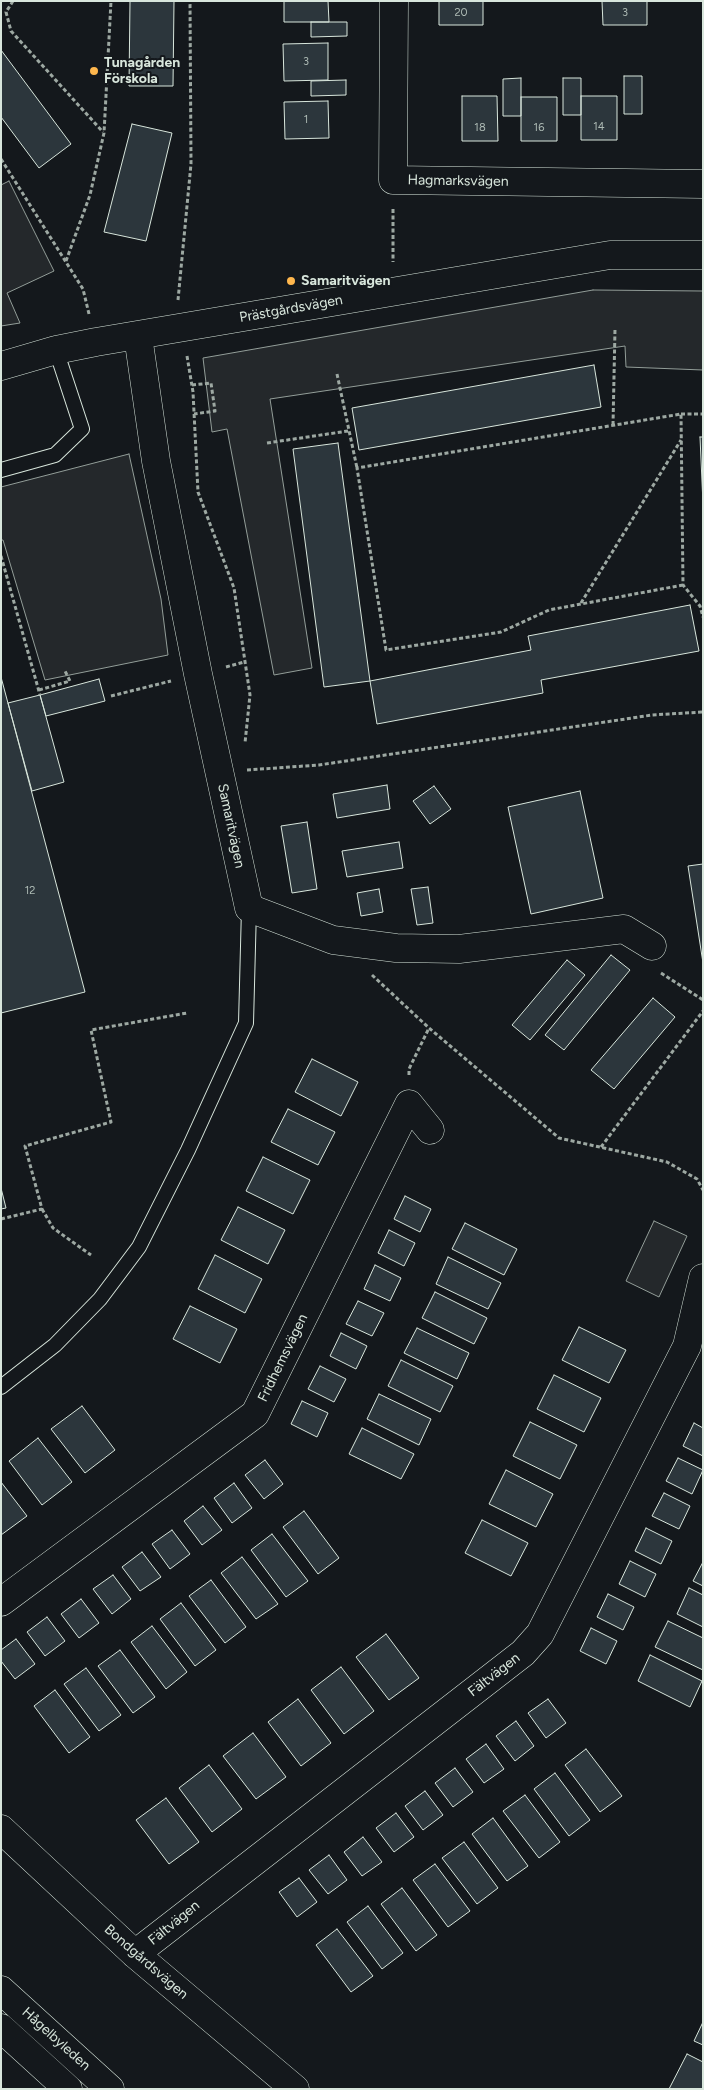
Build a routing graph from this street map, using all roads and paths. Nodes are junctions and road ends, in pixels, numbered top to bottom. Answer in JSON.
{"nodes":[{"id":1,"x":13,"y":1,"type":"edge"},
{"id":2,"x":110,"y":1,"type":"edge"},
{"id":3,"x":190,"y":1,"type":"edge"},
{"id":4,"x":394,"y":1,"type":"edge"},
{"id":5,"x":104,"y":132,"type":"junction"},
{"id":6,"x":1,"y":159,"type":"edge"},
{"id":7,"x":393,"y":180,"type":"junction"},
{"id":8,"x":703,"y":184,"type":"edge"},
{"id":9,"x":703,"y":255,"type":"edge"},
{"id":10,"x":66,"y":261,"type":"junction"},
{"id":11,"x":393,"y":263,"type":"dead end"},
{"id":12,"x":182,"y":327,"type":"junction"},
{"id":13,"x":616,"y":329,"type":"dead end"},
{"id":14,"x":138,"y":336,"type":"junction"},
{"id":15,"x":96,"y":342,"type":"junction"},
{"id":16,"x":56,"y":350,"type":"junction"},
{"id":17,"x":1,"y":366,"type":"edge"},
{"id":18,"x":337,"y":374,"type":"dead end"},
{"id":19,"x":192,"y":386,"type":"junction"},
{"id":20,"x":194,"y":414,"type":"junction"},
{"id":21,"x":681,"y":414,"type":"junction"},
{"id":22,"x":703,"y":414,"type":"edge"},
{"id":23,"x":613,"y":425,"type":"junction"},
{"id":24,"x":348,"y":431,"type":"junction"},
{"id":25,"x":682,"y":438,"type":"junction"},
{"id":26,"x":267,"y":443,"type":"dead end"},
{"id":27,"x":357,"y":468,"type":"junction"},
{"id":28,"x":1,"y":470,"type":"edge"},
{"id":29,"x":1,"y":556,"type":"edge"},
{"id":30,"x":682,"y":584,"type":"junction"},
{"id":31,"x":581,"y":604,"type":"junction"},
{"id":32,"x":703,"y":617,"type":"edge"},
{"id":33,"x":65,"y":671,"type":"dead end"},
{"id":34,"x":703,"y":712,"type":"edge"},
{"id":35,"x":231,"y":771,"type":"junction"},
{"id":36,"x":249,"y":908,"type":"junction"},
{"id":37,"x":655,"y":958,"type":"joint"},
{"id":38,"x":367,"y":970,"type":"dead end"},
{"id":39,"x":703,"y":1000,"type":"edge"},
{"id":40,"x":703,"y":1011,"type":"edge"},
{"id":41,"x":187,"y":1013,"type":"dead end"},
{"id":42,"x":429,"y":1028,"type":"junction"},
{"id":43,"x":409,"y":1104,"type":"junction"},
{"id":44,"x":430,"y":1130,"type":"dead end"},
{"id":45,"x":601,"y":1147,"type":"junction"},
{"id":46,"x":703,"y":1190,"type":"edge"},
{"id":47,"x":42,"y":1209,"type":"junction"},
{"id":48,"x":1,"y":1219,"type":"edge"},
{"id":49,"x":91,"y":1255,"type":"dead end"},
{"id":50,"x":703,"y":1278,"type":"edge"},
{"id":51,"x":1,"y":1387,"type":"edge"},
{"id":52,"x":1,"y":1602,"type":"edge"},
{"id":53,"x":1,"y":1829,"type":"edge"},
{"id":54,"x":135,"y":1954,"type":"junction"},
{"id":55,"x":1,"y":1990,"type":"edge"},
{"id":56,"x":1,"y":2028,"type":"edge"},
{"id":57,"x":68,"y":2089,"type":"edge"},
{"id":58,"x":110,"y":2089,"type":"edge"},
{"id":59,"x":295,"y":2089,"type":"edge"}],
"edges":[{"from":1,"to":5,"type":"path"},
{"from":2,"to":5,"type":"path"},
{"from":3,"to":12,"type":"path"},
{"from":4,"to":7,"type":"street","name":"Hagmarksvägen"},
{"from":5,"to":10,"type":"path"},
{"from":6,"to":10,"type":"path"},
{"from":7,"to":8,"type":"street","name":"Hagmarksvägen"},
{"from":7,"to":11,"type":"path"},
{"from":9,"to":12,"type":"street","name":"Prästgårdsvägen"},
{"from":10,"to":15,"type":"path"},
{"from":12,"to":14,"type":"street","name":"Prästgårdsvägen"},
{"from":12,"to":19,"type":"path"},
{"from":13,"to":23,"type":"path"},
{"from":14,"to":15,"type":"street","name":"Prästgårdsvägen"},
{"from":14,"to":35,"type":"street","name":"Samaritvägen"},
{"from":15,"to":16,"type":"street","name":"Prästgårdsvägen"},
{"from":16,"to":17,"type":"street","name":"Prästgårdsvägen"},
{"from":16,"to":28,"type":"lane"},
{"from":18,"to":24,"type":"path"},
{"from":19,"to":20,"type":"path"},
{"from":19,"to":20,"type":"path"},
{"from":20,"to":35,"type":"path"},
{"from":21,"to":22,"type":"path"},
{"from":21,"to":23,"type":"path"},
{"from":21,"to":25,"type":"path"},
{"from":23,"to":27,"type":"path"},
{"from":24,"to":26,"type":"path"},
{"from":24,"to":27,"type":"path"},
{"from":25,"to":30,"type":"path"},
{"from":25,"to":31,"type":"path"},
{"from":27,"to":31,"type":"path"},
{"from":29,"to":33,"type":"path"},
{"from":30,"to":31,"type":"path"},
{"from":30,"to":32,"type":"path"},
{"from":34,"to":35,"type":"path"},
{"from":35,"to":36,"type":"street","name":"Samaritvägen"},
{"from":36,"to":37,"type":"street"},
{"from":36,"to":51,"type":"lane"},
{"from":37,"to":39,"type":"path"},
{"from":38,"to":42,"type":"path"},
{"from":40,"to":45,"type":"path"},
{"from":41,"to":47,"type":"path"},
{"from":42,"to":43,"type":"path"},
{"from":42,"to":45,"type":"path"},
{"from":43,"to":44,"type":"street"},
{"from":43,"to":52,"type":"street","name":"Fridhemsvägen"},
{"from":45,"to":46,"type":"path"},
{"from":47,"to":48,"type":"path"},
{"from":47,"to":49,"type":"path"},
{"from":50,"to":54,"type":"street","name":"Fältvägen"},
{"from":53,"to":54,"type":"street","name":"Bondgårdsvägen"},
{"from":54,"to":59,"type":"street","name":"Bondgårdsvägen"},
{"from":55,"to":58,"type":"street","name":"Hågelbyleden"},
{"from":56,"to":57,"type":"street","name":"Hågelbyleden"}]}
